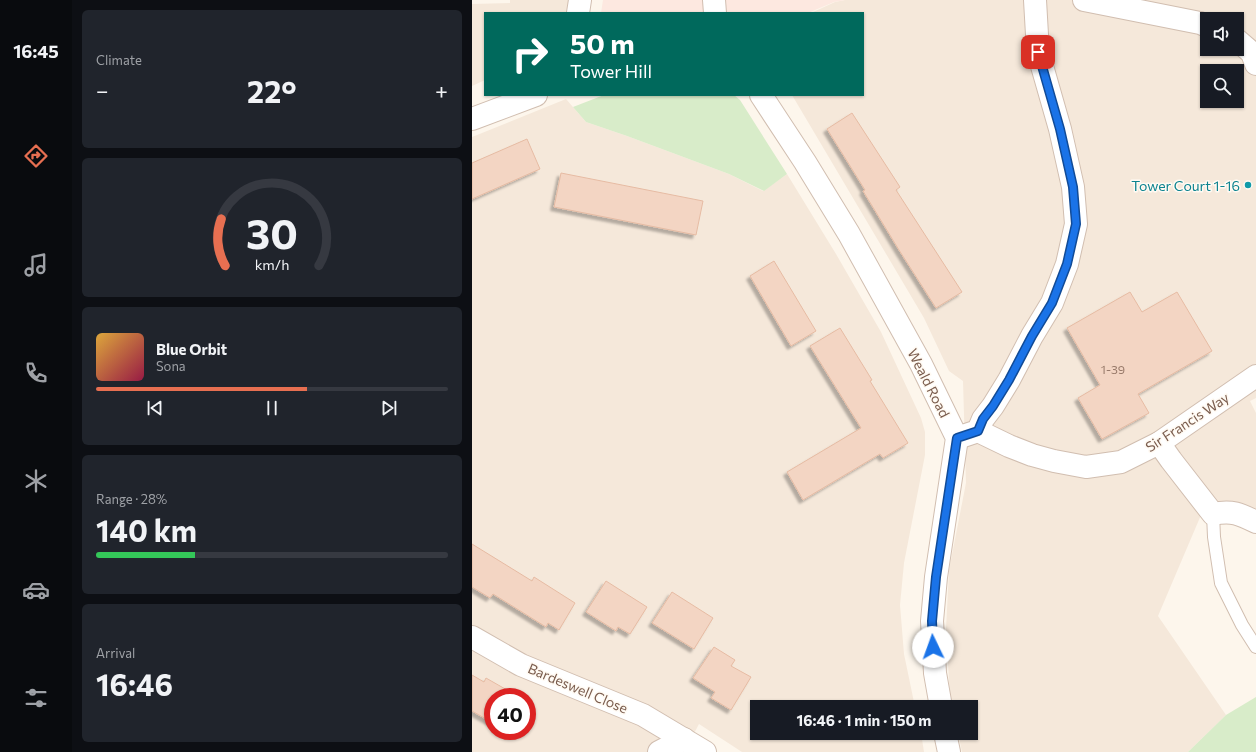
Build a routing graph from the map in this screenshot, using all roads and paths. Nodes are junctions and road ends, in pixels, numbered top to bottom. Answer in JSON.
{"nodes":[{"id":1,"x":580,"y":0,"type":"edge"},
{"id":2,"x":714,"y":0,"type":"edge"},
{"id":3,"x":1035,"y":0,"type":"edge"},
{"id":4,"x":1084,"y":0,"type":"edge"},
{"id":5,"x":578,"y":12,"type":"edge"},
{"id":6,"x":715,"y":12,"type":"edge"},
{"id":7,"x":1200,"y":23,"type":"edge"},
{"id":8,"x":1244,"y":47,"type":"edge"},
{"id":9,"x":1256,"y":64,"type":"edge"},
{"id":10,"x":533,"y":96,"type":"edge"},
{"id":11,"x":762,"y":96,"type":"edge"},
{"id":12,"x":472,"y":119,"type":"edge"},
{"id":13,"x":1256,"y":376,"type":"edge"},
{"id":14,"x":978,"y":431,"type":"junction"},
{"id":15,"x":957,"y":438,"type":"junction"},
{"id":16,"x":1159,"y":443,"type":"junction"},
{"id":17,"x":1214,"y":514,"type":"junction"},
{"id":18,"x":1256,"y":522,"type":"edge"},
{"id":19,"x":472,"y":637,"type":"edge"},
{"id":20,"x":1256,"y":647,"type":"edge"},
{"id":21,"x":940,"y":700,"type":"edge"},
{"id":22,"x":684,"y":739,"type":"junction"},
{"id":23,"x":946,"y":740,"type":"edge"},
{"id":24,"x":659,"y":752,"type":"edge"},
{"id":25,"x":706,"y":752,"type":"edge"},
{"id":26,"x":949,"y":752,"type":"edge"}],
"edges":[{"from":1,"to":5,"type":"street"},
{"from":2,"to":6,"type":"street"},
{"from":3,"to":14,"type":"street"},
{"from":4,"to":7,"type":"street"},
{"from":8,"to":9,"type":"street"},
{"from":10,"to":12,"type":"street"},
{"from":11,"to":15,"type":"street","name":"Weald Road"},
{"from":13,"to":16,"type":"street","name":"Sir Francis Way"},
{"from":14,"to":15,"type":"street"},
{"from":14,"to":16,"type":"street","name":"Sir Francis Way"},
{"from":15,"to":21,"type":"street"},
{"from":16,"to":17,"type":"street"},
{"from":17,"to":18,"type":"street"},
{"from":17,"to":20,"type":"lane"},
{"from":19,"to":22,"type":"street","name":"Bardeswell Close"},
{"from":22,"to":24,"type":"street"},
{"from":22,"to":25,"type":"street","name":"Bardeswell Close"},
{"from":23,"to":26,"type":"street"}]}
